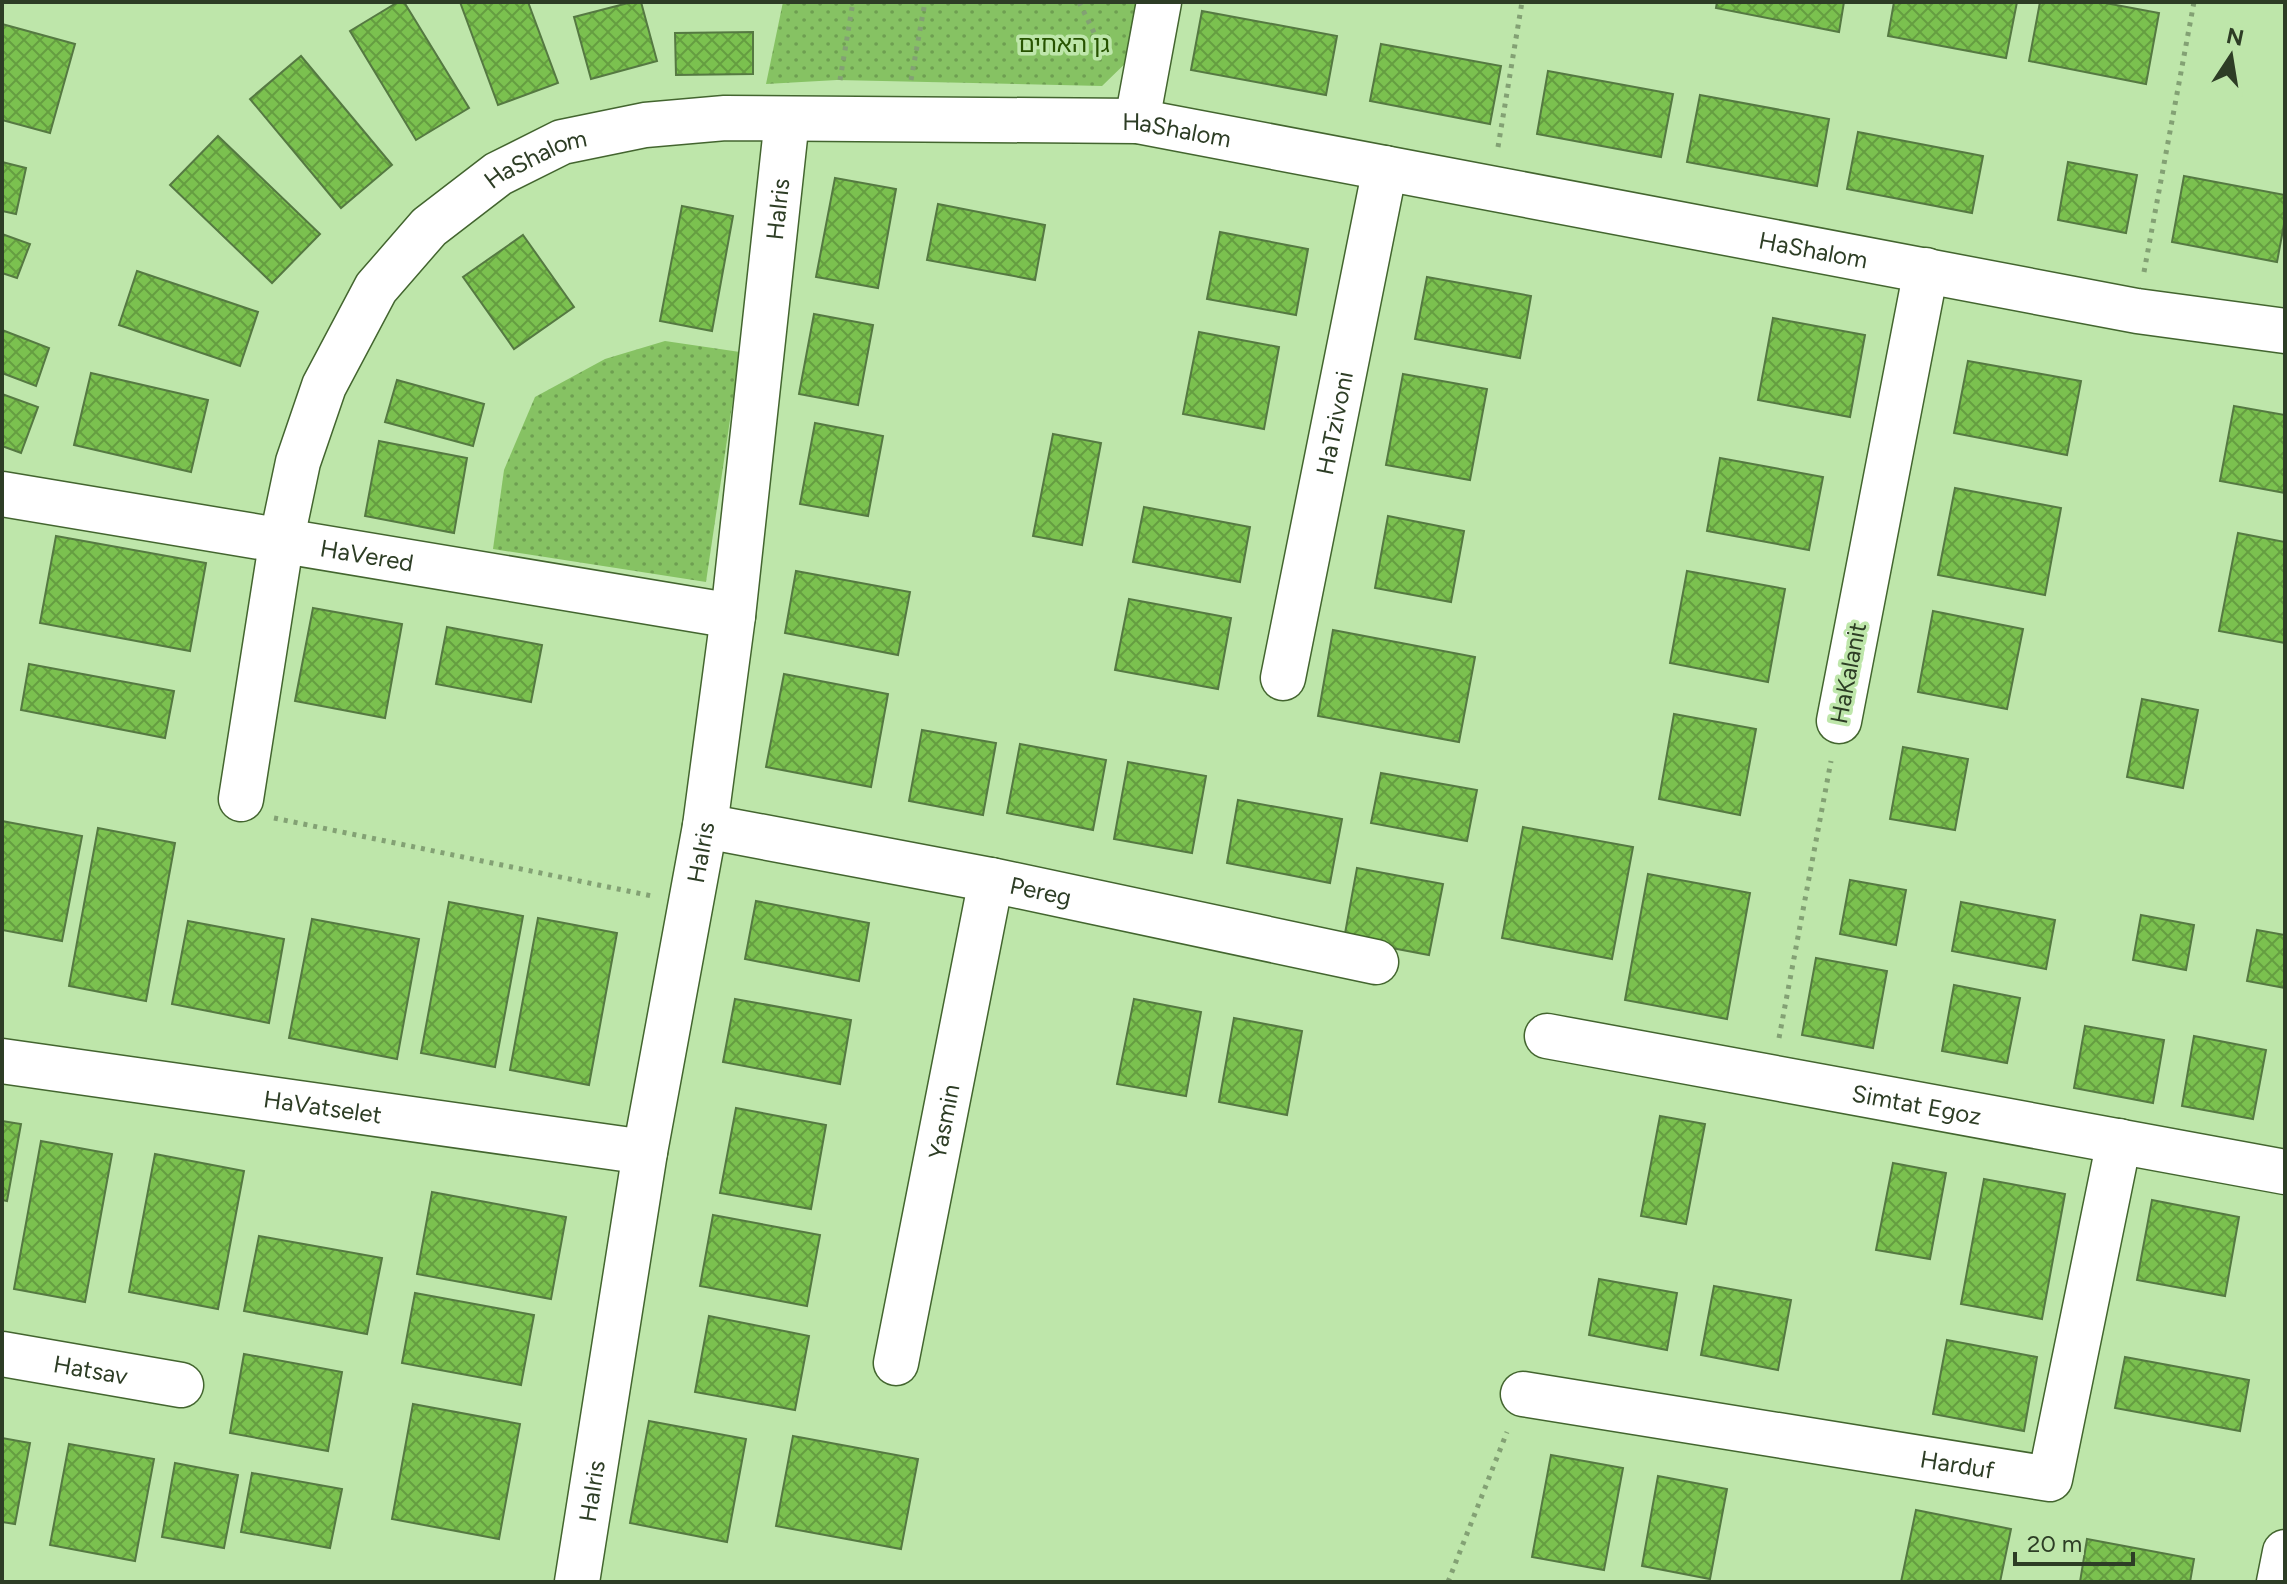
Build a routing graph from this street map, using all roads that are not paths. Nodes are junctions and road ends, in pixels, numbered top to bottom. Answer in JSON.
{"nodes":[{"id":1,"x":1159,"y":2,"type":"edge"},
{"id":2,"x":787,"y":119,"type":"junction"},
{"id":3,"x":1137,"y":121,"type":"junction"},
{"id":4,"x":1385,"y":168,"type":"junction"},
{"id":5,"x":1926,"y":270,"type":"junction"},
{"id":6,"x":2285,"y":331,"type":"edge"},
{"id":7,"x":2,"y":494,"type":"edge"},
{"id":8,"x":282,"y":538,"type":"junction"},
{"id":9,"x":733,"y":616,"type":"junction"},
{"id":10,"x":1283,"y":678,"type":"dead end"},
{"id":11,"x":1839,"y":721,"type":"road end"},
{"id":12,"x":241,"y":799,"type":"road end"},
{"id":13,"x":705,"y":826,"type":"junction"},
{"id":14,"x":991,"y":880,"type":"junction"},
{"id":15,"x":1376,"y":962,"type":"dead end"},
{"id":16,"x":1547,"y":1036,"type":"dead end"},
{"id":17,"x":2,"y":1061,"type":"edge"},
{"id":18,"x":2119,"y":1141,"type":"junction"},
{"id":19,"x":645,"y":1152,"type":"junction"},
{"id":20,"x":2285,"y":1172,"type":"edge"},
{"id":21,"x":2,"y":1354,"type":"edge"},
{"id":22,"x":896,"y":1363,"type":"dead end"},
{"id":23,"x":181,"y":1385,"type":"dead end"},
{"id":24,"x":1523,"y":1394,"type":"road end"},
{"id":25,"x":2285,"y":1552,"type":"edge"},
{"id":26,"x":577,"y":1582,"type":"edge"},
{"id":27,"x":2279,"y":1582,"type":"edge"}],
"edges":[{"from":1,"to":3,"type":"street"},
{"from":2,"to":3,"type":"street","name":"HaShalom"},
{"from":2,"to":8,"type":"street","name":"HaShalom"},
{"from":2,"to":9,"type":"street","name":"HaIris"},
{"from":3,"to":4,"type":"street","name":"HaShalom"},
{"from":4,"to":5,"type":"street","name":"HaShalom"},
{"from":4,"to":10,"type":"street","name":"HaTzivoni"},
{"from":5,"to":6,"type":"street","name":"HaShalom"},
{"from":5,"to":11,"type":"street","name":"HaKalanit"},
{"from":7,"to":8,"type":"street","name":"HaVered"},
{"from":8,"to":9,"type":"street","name":"HaVered"},
{"from":8,"to":12,"type":"street","name":"HaShalom"},
{"from":9,"to":13,"type":"street","name":"HaIris"},
{"from":13,"to":14,"type":"street","name":"Pereg"},
{"from":13,"to":19,"type":"street","name":"HaIris"},
{"from":14,"to":15,"type":"street","name":"Pereg"},
{"from":14,"to":22,"type":"street","name":"Yasmin"},
{"from":16,"to":18,"type":"street","name":"Simtat Egoz"},
{"from":17,"to":19,"type":"street","name":"HaVatselet"},
{"from":18,"to":20,"type":"street","name":"Simtat Egoz"},
{"from":18,"to":24,"type":"street","name":"Harduf"},
{"from":19,"to":26,"type":"street","name":"HaIris"},
{"from":21,"to":23,"type":"street","name":"Hatsav"},
{"from":25,"to":27,"type":"street"}]}
